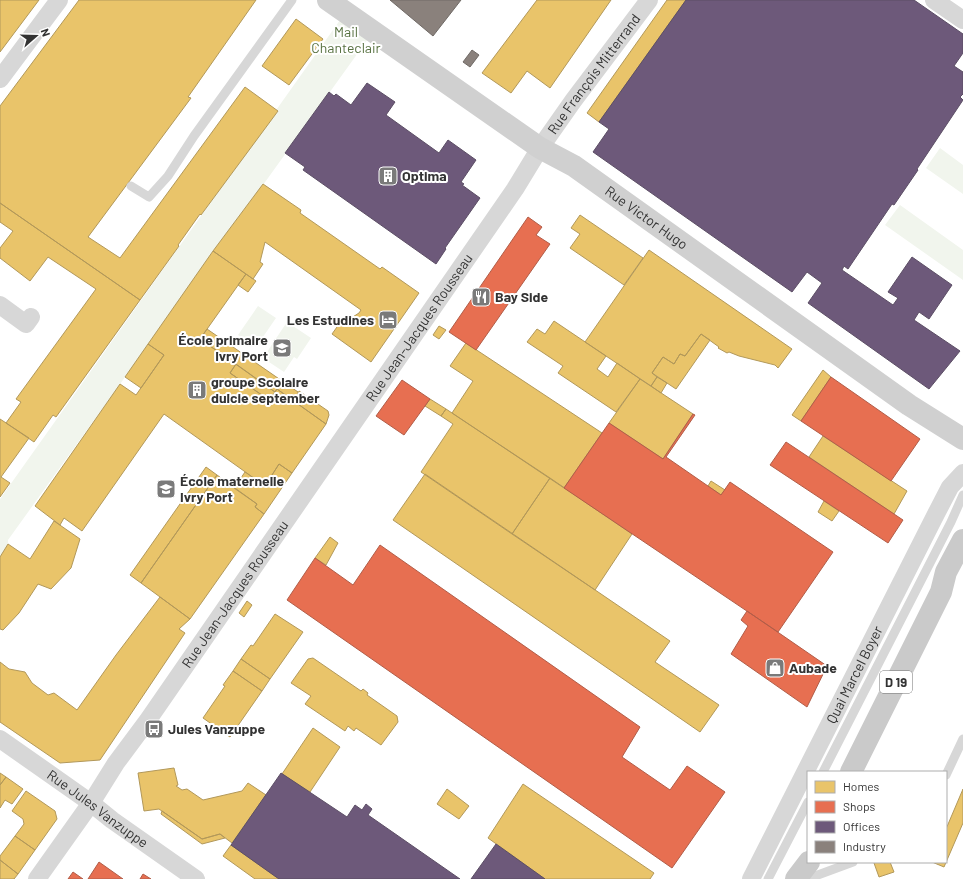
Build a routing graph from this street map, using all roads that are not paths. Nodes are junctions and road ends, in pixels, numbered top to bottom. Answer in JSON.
{"nodes":[{"id":1,"x":59,"y":0,"type":"edge"},
{"id":2,"x":292,"y":0,"type":"edge"},
{"id":3,"x":328,"y":0,"type":"edge"},
{"id":4,"x":649,"y":0,"type":"edge"},
{"id":5,"x":934,"y":0,"type":"edge"},
{"id":6,"x":963,"y":20,"type":"edge"},
{"id":7,"x":0,"y":79,"type":"edge"},
{"id":8,"x":540,"y":148,"type":"junction"},
{"id":9,"x":131,"y":186,"type":"dead end"},
{"id":10,"x":0,"y":305,"type":"edge"},
{"id":11,"x":32,"y":317,"type":"dead end"},
{"id":12,"x":963,"y":439,"type":"edge"},
{"id":13,"x":963,"y":473,"type":"edge"},
{"id":14,"x":963,"y":495,"type":"edge"},
{"id":15,"x":963,"y":540,"type":"edge"},
{"id":16,"x":963,"y":568,"type":"edge"},
{"id":17,"x":941,"y":592,"type":"junction"},
{"id":18,"x":0,"y":739,"type":"edge"},
{"id":19,"x":963,"y":739,"type":"edge"},
{"id":20,"x":824,"y":771,"type":"edge"},
{"id":21,"x":852,"y":771,"type":"edge"},
{"id":22,"x":947,"y":773,"type":"edge"},
{"id":23,"x":91,"y":803,"type":"junction"},
{"id":24,"x":807,"y":804,"type":"edge"},
{"id":25,"x":809,"y":863,"type":"edge"},
{"id":26,"x":810,"y":863,"type":"edge"},
{"id":27,"x":850,"y":863,"type":"edge"},
{"id":28,"x":37,"y":879,"type":"edge"},
{"id":29,"x":196,"y":879,"type":"edge"},
{"id":30,"x":751,"y":879,"type":"edge"},
{"id":31,"x":768,"y":879,"type":"edge"},
{"id":32,"x":796,"y":879,"type":"edge"},
{"id":33,"x":807,"y":879,"type":"edge"}],
"edges":[{"from":1,"to":7,"type":"street"},
{"from":2,"to":9,"type":"lane"},
{"from":3,"to":8,"type":"main road","name":"Rue Victor Hugo"},
{"from":4,"to":8,"type":"street","name":"Rue François Mitterrand"},
{"from":5,"to":6,"type":"street"},
{"from":8,"to":12,"type":"main road","name":"Rue Victor Hugo"},
{"from":8,"to":23,"type":"street","name":"Rue Jean-Jacques Rousseau"},
{"from":10,"to":11,"type":"street"},
{"from":13,"to":30,"type":"street","name":"Quai Marcel Boyer"},
{"from":14,"to":20,"type":"lane","name":"Quai Marcel Boyer"},
{"from":15,"to":17,"type":"main road","number":"D 19"},
{"from":16,"to":17,"type":"main road","number":"D 19"},
{"from":17,"to":21,"type":"main road","number":"D 19"},
{"from":18,"to":23,"type":"street","name":"Rue Jules Vanzuppe"},
{"from":19,"to":22,"type":"lane"},
{"from":23,"to":28,"type":"street","name":"Rue Jean-Jacques Rousseau"},
{"from":23,"to":29,"type":"street","name":"Rue Jules Vanzuppe"},
{"from":24,"to":31,"type":"lane"},
{"from":25,"to":32,"type":"main road"},
{"from":26,"to":33,"type":"main road"},
{"from":27,"to":33,"type":"lane"}]}
